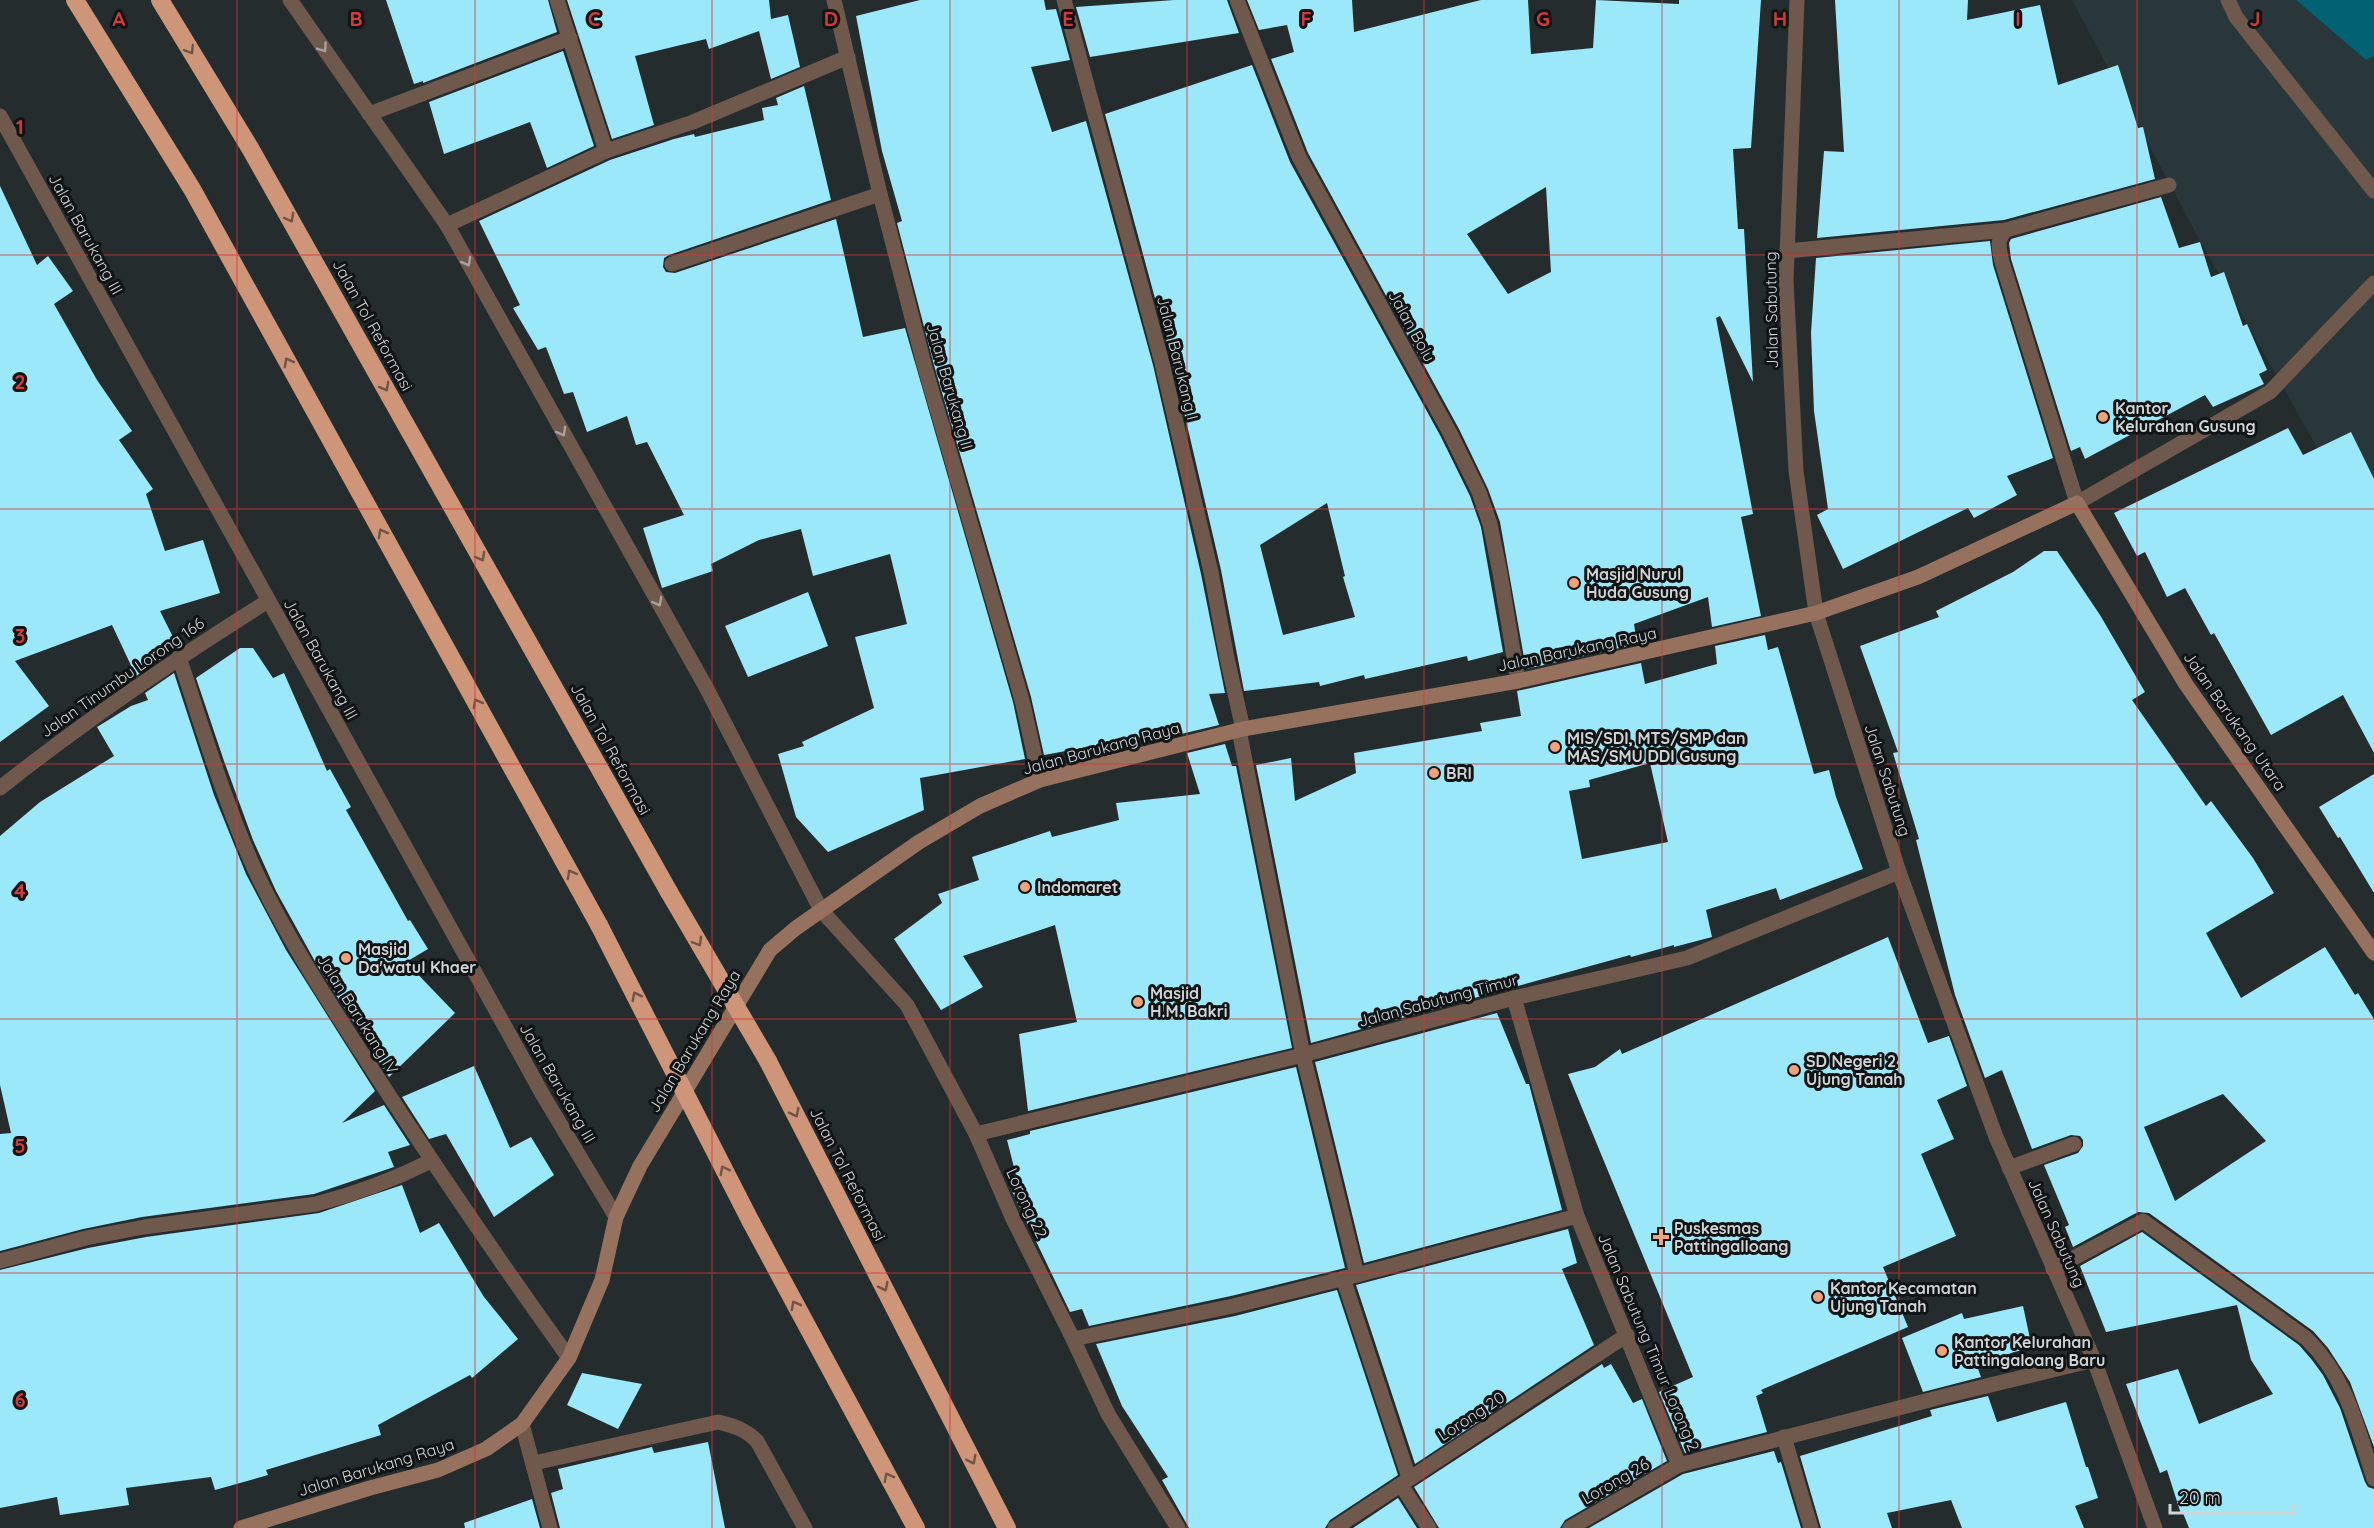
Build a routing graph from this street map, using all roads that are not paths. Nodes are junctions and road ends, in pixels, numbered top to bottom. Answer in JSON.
{"nodes":[{"id":1,"x":75,"y":0,"type":"edge"},
{"id":2,"x":160,"y":0,"type":"edge"},
{"id":3,"x":290,"y":0,"type":"edge"},
{"id":4,"x":557,"y":0,"type":"edge"},
{"id":5,"x":834,"y":0,"type":"edge"},
{"id":6,"x":1064,"y":0,"type":"edge"},
{"id":7,"x":1237,"y":0,"type":"edge"},
{"id":8,"x":1797,"y":0,"type":"edge"},
{"id":9,"x":2228,"y":0,"type":"edge"},
{"id":10,"x":570,"y":38,"type":"junction"},
{"id":11,"x":848,"y":57,"type":"junction"},
{"id":12,"x":369,"y":114,"type":"junction"},
{"id":13,"x":0,"y":116,"type":"edge"},
{"id":14,"x":606,"y":150,"type":"junction"},
{"id":15,"x":2169,"y":185,"type":"dead end"},
{"id":16,"x":2374,"y":190,"type":"edge"},
{"id":17,"x":880,"y":194,"type":"junction"},
{"id":18,"x":447,"y":225,"type":"junction"},
{"id":19,"x":2006,"y":230,"type":"junction"},
{"id":20,"x":1787,"y":251,"type":"junction"},
{"id":21,"x":672,"y":264,"type":"dead end"},
{"id":22,"x":2374,"y":283,"type":"edge"},
{"id":23,"x":2078,"y":503,"type":"junction"},
{"id":24,"x":268,"y":601,"type":"junction"},
{"id":25,"x":1816,"y":613,"type":"junction"},
{"id":26,"x":179,"y":657,"type":"junction"},
{"id":27,"x":1518,"y":681,"type":"junction"},
{"id":28,"x":1241,"y":730,"type":"junction"},
{"id":29,"x":1040,"y":780,"type":"junction"},
{"id":30,"x":0,"y":788,"type":"edge"},
{"id":31,"x":1899,"y":872,"type":"junction"},
{"id":32,"x":821,"y":910,"type":"junction"},
{"id":33,"x":2374,"y":953,"type":"edge"},
{"id":34,"x":1514,"y":998,"type":"junction"},
{"id":35,"x":1304,"y":1055,"type":"junction"},
{"id":36,"x":976,"y":1134,"type":"junction"},
{"id":37,"x":2074,"y":1144,"type":"dead end"},
{"id":38,"x":431,"y":1161,"type":"junction"},
{"id":39,"x":2009,"y":1168,"type":"junction"},
{"id":40,"x":1577,"y":1216,"type":"junction"},
{"id":41,"x":616,"y":1217,"type":"junction"},
{"id":42,"x":0,"y":1261,"type":"edge"},
{"id":43,"x":2053,"y":1269,"type":"junction"},
{"id":44,"x":1350,"y":1277,"type":"junction"},
{"id":45,"x":1626,"y":1335,"type":"junction"},
{"id":46,"x":1073,"y":1339,"type":"junction"},
{"id":47,"x":569,"y":1358,"type":"junction"},
{"id":48,"x":2094,"y":1360,"type":"junction"},
{"id":49,"x":522,"y":1424,"type":"junction"},
{"id":50,"x":1784,"y":1437,"type":"junction"},
{"id":51,"x":534,"y":1463,"type":"junction"},
{"id":52,"x":1679,"y":1465,"type":"junction"},
{"id":53,"x":2374,"y":1479,"type":"edge"},
{"id":54,"x":1405,"y":1482,"type":"junction"},
{"id":55,"x":262,"y":1525,"type":"edge"},
{"id":56,"x":241,"y":1528,"type":"edge"},
{"id":57,"x":550,"y":1528,"type":"edge"},
{"id":58,"x":806,"y":1528,"type":"edge"},
{"id":59,"x":915,"y":1528,"type":"edge"},
{"id":60,"x":1007,"y":1528,"type":"edge"},
{"id":61,"x":1178,"y":1528,"type":"edge"},
{"id":62,"x":1335,"y":1528,"type":"edge"},
{"id":63,"x":1430,"y":1528,"type":"edge"},
{"id":64,"x":1570,"y":1528,"type":"edge"},
{"id":65,"x":1810,"y":1528,"type":"edge"},
{"id":66,"x":2155,"y":1528,"type":"edge"}],
"edges":[{"from":59,"to":1,"type":"highway","one_way":true,"bridge":true},
{"from":2,"to":60,"type":"highway","name":"Jalan Tol Reformasi","one_way":true,"bridge":true},
{"from":3,"to":12,"type":"street","one_way":true},
{"from":4,"to":10,"type":"street"},
{"from":5,"to":11,"type":"street","name":"Jalan Barukang II"},
{"from":6,"to":28,"type":"street","name":"Jalan Barukang I"},
{"from":7,"to":27,"type":"street","name":"Jalan Bolu"},
{"from":8,"to":20,"type":"street","name":"Jalan Sabutung"},
{"from":9,"to":16,"type":"street"},
{"from":10,"to":12,"type":"street"},
{"from":10,"to":14,"type":"street"},
{"from":11,"to":14,"type":"street"},
{"from":11,"to":17,"type":"street","name":"Jalan Barukang II"},
{"from":12,"to":18,"type":"street"},
{"from":13,"to":24,"type":"street","name":"Jalan Barukang III"},
{"from":14,"to":18,"type":"street"},
{"from":15,"to":19,"type":"street"},
{"from":17,"to":21,"type":"street"},
{"from":17,"to":29,"type":"street","name":"Jalan Barukang II"},
{"from":18,"to":32,"type":"street","one_way":true},
{"from":19,"to":20,"type":"street"},
{"from":19,"to":23,"type":"street"},
{"from":20,"to":25,"type":"street","name":"Jalan Sabutung"},
{"from":22,"to":23,"type":"street"},
{"from":23,"to":25,"type":"street","name":"Jalan Barukang Raya"},
{"from":23,"to":33,"type":"street","name":"Jalan Barukang Utara"},
{"from":24,"to":26,"type":"street","name":"Jalan Tinumbu Lorong 166"},
{"from":24,"to":41,"type":"street","name":"Jalan Barukang III"},
{"from":25,"to":27,"type":"street","name":"Jalan Barukang Raya"},
{"from":25,"to":31,"type":"street","name":"Jalan Sabutung"},
{"from":26,"to":30,"type":"street","name":"Jalan Tinumbu Lorong 166"},
{"from":26,"to":38,"type":"street","name":"Jalan Barukang IV"},
{"from":27,"to":28,"type":"street","name":"Jalan Barukang Raya"},
{"from":28,"to":29,"type":"street","name":"Jalan Barukang Raya"},
{"from":28,"to":35,"type":"street","name":"Jalan Barukang I"},
{"from":29,"to":32,"type":"street","name":"Jalan Barukang Raya"},
{"from":31,"to":34,"type":"street","name":"Jalan Sabutung Timur"},
{"from":31,"to":39,"type":"street","name":"Jalan Sabutung"},
{"from":32,"to":36,"type":"street","name":"Lorong 22"},
{"from":32,"to":41,"type":"street","name":"Jalan Barukang Raya"},
{"from":34,"to":35,"type":"street","name":"Jalan Sabutung Timur"},
{"from":34,"to":40,"type":"street","name":"Jalan Sabutung Timur Lorong 2"},
{"from":35,"to":36,"type":"street","name":"Jalan Sabutung Timur"},
{"from":35,"to":44,"type":"street","name":"Jalan Barukang I"},
{"from":36,"to":46,"type":"street","name":"Lorong 22"},
{"from":37,"to":39,"type":"street"},
{"from":38,"to":42,"type":"street"},
{"from":38,"to":47,"type":"street","name":"Jalan Barukang IV"},
{"from":39,"to":43,"type":"street","name":"Jalan Sabutung"},
{"from":40,"to":44,"type":"street"},
{"from":40,"to":45,"type":"street","name":"Jalan Sabutung Timur Lorong 2"},
{"from":41,"to":47,"type":"street","name":"Jalan Barukang Raya"},
{"from":43,"to":48,"type":"street","name":"Jalan Sabutung"},
{"from":43,"to":53,"type":"street"},
{"from":44,"to":46,"type":"street"},
{"from":44,"to":54,"type":"street","name":"Jalan Barukang I"},
{"from":45,"to":52,"type":"street","name":"Jalan Sabutung Timur Lorong 2"},
{"from":45,"to":54,"type":"street","name":"Lorong 20"},
{"from":46,"to":61,"type":"street","name":"Lorong 22"},
{"from":47,"to":49,"type":"street","name":"Jalan Barukang Raya"},
{"from":48,"to":50,"type":"street","name":"Jalan Sabutung Timur Lorong 2"},
{"from":48,"to":66,"type":"street","name":"Jalan Sabutung"},
{"from":49,"to":51,"type":"street"},
{"from":49,"to":55,"type":"street","name":"Jalan Barukang Raya"},
{"from":50,"to":52,"type":"street","name":"Jalan Sabutung Timur Lorong 2"},
{"from":50,"to":65,"type":"street"},
{"from":51,"to":57,"type":"street"},
{"from":51,"to":58,"type":"street"},
{"from":52,"to":64,"type":"street","name":"Lorong 26"},
{"from":54,"to":62,"type":"street","name":"Lorong 20"},
{"from":54,"to":63,"type":"street","name":"Jalan Barukang I"},
{"from":55,"to":56,"type":"street","name":"Jalan Barukang Raya"}]}
